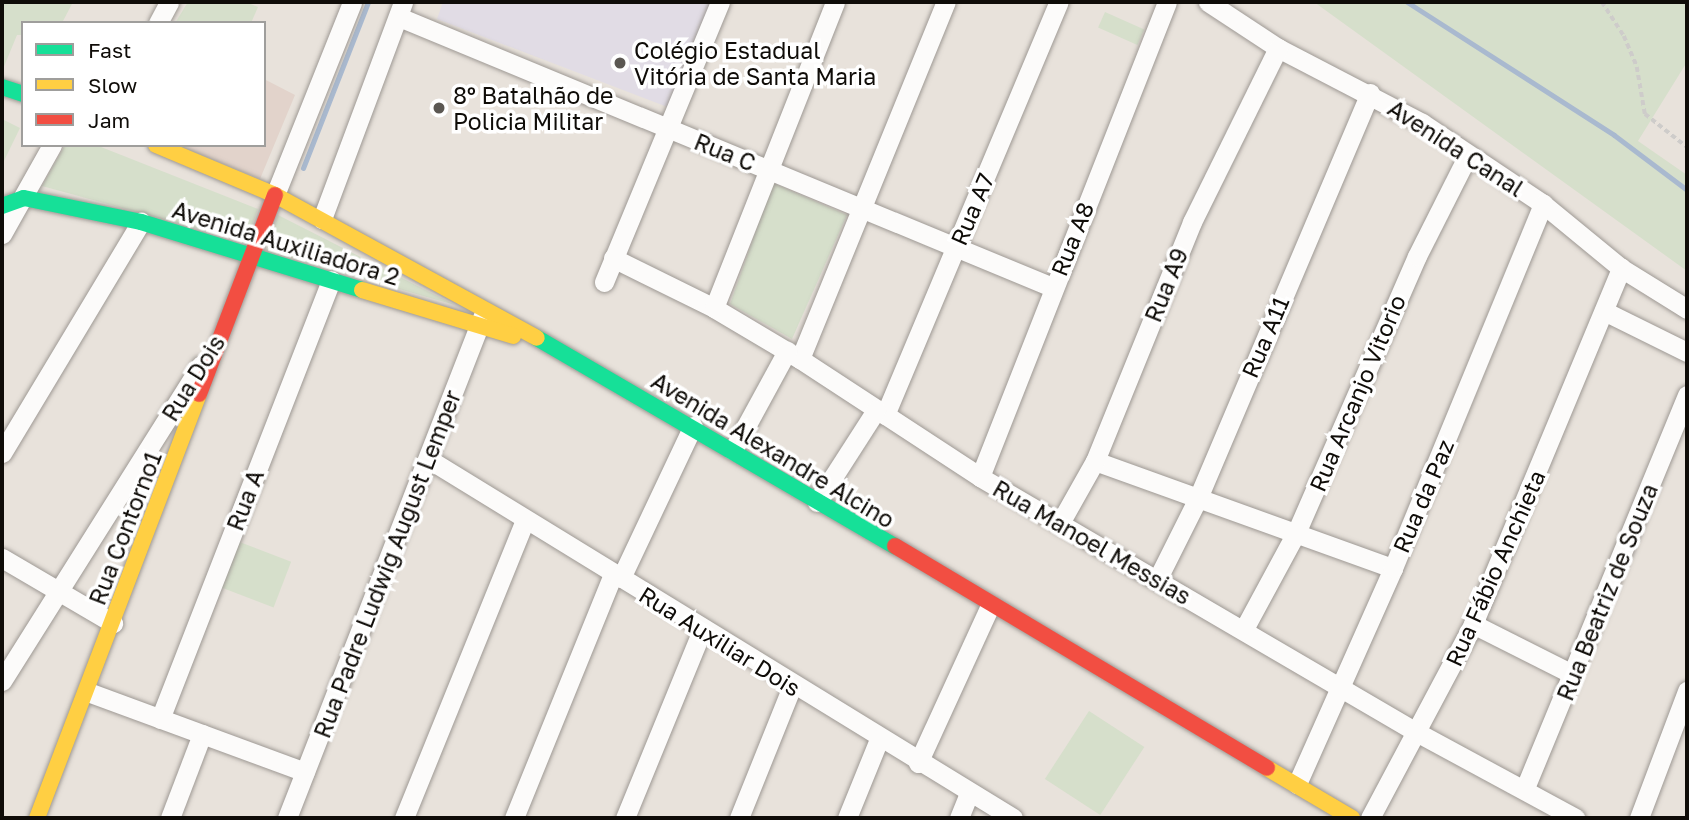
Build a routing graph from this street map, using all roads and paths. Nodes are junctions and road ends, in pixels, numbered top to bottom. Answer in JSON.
{"nodes":[{"id":1,"x":169,"y":2,"type":"edge"},
{"id":2,"x":352,"y":2,"type":"edge"},
{"id":3,"x":720,"y":2,"type":"edge"},
{"id":4,"x":835,"y":2,"type":"edge"},
{"id":5,"x":946,"y":2,"type":"edge"},
{"id":6,"x":1059,"y":2,"type":"edge"},
{"id":7,"x":1167,"y":2,"type":"edge"},
{"id":8,"x":1208,"y":2,"type":"edge"},
{"id":9,"x":1602,"y":2,"type":"edge"},
{"id":10,"x":401,"y":9,"type":"edge"},
{"id":11,"x":159,"y":21,"type":"edge"},
{"id":12,"x":1278,"y":48,"type":"junction"},
{"id":13,"x":2,"y":87,"type":"edge"},
{"id":14,"x":21,"y":93,"type":"edge"},
{"id":15,"x":1370,"y":93,"type":"junction"},
{"id":16,"x":668,"y":128,"type":"junction"},
{"id":17,"x":51,"y":147,"type":"edge"},
{"id":18,"x":161,"y":147,"type":"edge"},
{"id":19,"x":1687,"y":147,"type":"edge"},
{"id":20,"x":1468,"y":155,"type":"junction"},
{"id":21,"x":767,"y":169,"type":"junction"},
{"id":22,"x":275,"y":195,"type":"junction"},
{"id":23,"x":24,"y":198,"type":"junction"},
{"id":24,"x":1543,"y":204,"type":"junction"},
{"id":25,"x":2,"y":206,"type":"edge"},
{"id":26,"x":861,"y":208,"type":"junction"},
{"id":27,"x":322,"y":219,"type":"junction"},
{"id":28,"x":141,"y":222,"type":"junction"},
{"id":29,"x":2,"y":234,"type":"edge"},
{"id":30,"x":956,"y":247,"type":"junction"},
{"id":31,"x":255,"y":255,"type":"junction"},
{"id":32,"x":613,"y":258,"type":"junction"},
{"id":33,"x":1621,"y":268,"type":"junction"},
{"id":34,"x":331,"y":280,"type":"junction"},
{"id":35,"x":604,"y":282,"type":"dead end"},
{"id":36,"x":1052,"y":287,"type":"junction"},
{"id":37,"x":714,"y":308,"type":"junction"},
{"id":38,"x":1687,"y":309,"type":"edge"},
{"id":39,"x":1604,"y":311,"type":"junction"},
{"id":40,"x":482,"y":318,"type":"junction"},
{"id":41,"x":228,"y":323,"type":"junction"},
{"id":42,"x":1687,"y":352,"type":"edge"},
{"id":43,"x":794,"y":355,"type":"junction"},
{"id":44,"x":1687,"y":395,"type":"edge"},
{"id":45,"x":880,"y":413,"type":"junction"},
{"id":46,"x":693,"y":426,"type":"junction"},
{"id":47,"x":733,"y":450,"type":"junction"},
{"id":48,"x":2,"y":453,"type":"edge"},
{"id":49,"x":430,"y":460,"type":"junction"},
{"id":50,"x":1095,"y":461,"type":"junction"},
{"id":51,"x":980,"y":477,"type":"junction"},
{"id":52,"x":1198,"y":498,"type":"junction"},
{"id":53,"x":817,"y":502,"type":"junction"},
{"id":54,"x":524,"y":520,"type":"junction"},
{"id":55,"x":1060,"y":523,"type":"junction"},
{"id":56,"x":1296,"y":533,"type":"junction"},
{"id":57,"x":2,"y":558,"type":"edge"},
{"id":58,"x":1393,"y":568,"type":"junction"},
{"id":59,"x":617,"y":576,"type":"junction"},
{"id":60,"x":1157,"y":580,"type":"junction"},
{"id":61,"x":59,"y":591,"type":"junction"},
{"id":62,"x":990,"y":606,"type":"junction"},
{"id":63,"x":113,"y":622,"type":"junction"},
{"id":64,"x":1473,"y":624,"type":"junction"},
{"id":65,"x":1244,"y":629,"type":"junction"},
{"id":66,"x":702,"y":630,"type":"junction"},
{"id":67,"x":1572,"y":674,"type":"junction"},
{"id":68,"x":2,"y":681,"type":"edge"},
{"id":69,"x":792,"y":686,"type":"junction"},
{"id":70,"x":1340,"y":687,"type":"junction"},
{"id":71,"x":1687,"y":691,"type":"edge"},
{"id":72,"x":88,"y":692,"type":"junction"},
{"id":73,"x":160,"y":719,"type":"junction"},
{"id":74,"x":1418,"y":733,"type":"junction"},
{"id":75,"x":202,"y":734,"type":"junction"},
{"id":76,"x":879,"y":739,"type":"junction"},
{"id":77,"x":918,"y":763,"type":"junction"},
{"id":78,"x":305,"y":772,"type":"junction"},
{"id":79,"x":1297,"y":784,"type":"junction"},
{"id":80,"x":1525,"y":788,"type":"junction"},
{"id":81,"x":969,"y":793,"type":"junction"},
{"id":82,"x":37,"y":818,"type":"edge"},
{"id":83,"x":170,"y":818,"type":"edge"},
{"id":84,"x":287,"y":818,"type":"edge"},
{"id":85,"x":404,"y":818,"type":"edge"},
{"id":86,"x":514,"y":818,"type":"edge"},
{"id":87,"x":625,"y":818,"type":"edge"},
{"id":88,"x":739,"y":818,"type":"edge"},
{"id":89,"x":847,"y":818,"type":"edge"},
{"id":90,"x":959,"y":818,"type":"edge"},
{"id":91,"x":1013,"y":818,"type":"edge"},
{"id":92,"x":1352,"y":818,"type":"edge"},
{"id":93,"x":1370,"y":818,"type":"edge"},
{"id":94,"x":1574,"y":818,"type":"edge"},
{"id":95,"x":1639,"y":818,"type":"edge"}],
"edges":[{"from":1,"to":11,"type":"street"},
{"from":2,"to":22,"type":"street"},
{"from":3,"to":16,"type":"street"},
{"from":4,"to":21,"type":"street"},
{"from":5,"to":26,"type":"street"},
{"from":6,"to":30,"type":"street","name":"Rua A7"},
{"from":7,"to":36,"type":"street","name":"Rua A8"},
{"from":8,"to":12,"type":"street","name":"Avenida Canal"},
{"from":9,"to":19,"type":"path"},
{"from":10,"to":16,"type":"street","name":"Rua C"},
{"from":10,"to":27,"type":"street"},
{"from":12,"to":15,"type":"street","name":"Avenida Canal"},
{"from":12,"to":50,"type":"street","name":"Rua A9"},
{"from":13,"to":14,"type":"street"},
{"from":15,"to":20,"type":"street","name":"Avenida Canal"},
{"from":15,"to":52,"type":"street","name":"Rua A11"},
{"from":16,"to":21,"type":"street","name":"Rua C"},
{"from":16,"to":32,"type":"street"},
{"from":17,"to":23,"type":"street"},
{"from":18,"to":22,"type":"street","name":"Avenida Alexandre Alcino"},
{"from":20,"to":24,"type":"street","name":"Avenida Canal"},
{"from":20,"to":56,"type":"street","name":"Rua Arcanjo Vitorio"},
{"from":21,"to":26,"type":"street","name":"Rua C"},
{"from":21,"to":37,"type":"street"},
{"from":22,"to":27,"type":"street","name":"Avenida Alexandre Alcino"},
{"from":22,"to":31,"type":"street","name":"Rua Contorno1"},
{"from":23,"to":25,"type":"street"},
{"from":23,"to":28,"type":"street","name":"Avenida Auxiliadora 2"},
{"from":23,"to":29,"type":"street"},
{"from":24,"to":33,"type":"street","name":"Avenida Canal"},
{"from":24,"to":58,"type":"street","name":"Rua da Paz"},
{"from":26,"to":30,"type":"street","name":"Rua C"},
{"from":26,"to":43,"type":"street"},
{"from":27,"to":40,"type":"street","name":"Avenida Alexandre Alcino"},
{"from":28,"to":31,"type":"street","name":"Avenida Auxiliadora 2"},
{"from":28,"to":48,"type":"street"},
{"from":30,"to":36,"type":"street","name":"Rua C"},
{"from":30,"to":45,"type":"street","name":"Rua A7"},
{"from":31,"to":34,"type":"street","name":"Avenida Auxiliadora 2"},
{"from":31,"to":41,"type":"street","name":"Rua Contorno1"},
{"from":32,"to":35,"type":"street"},
{"from":32,"to":37,"type":"street","name":"Rua Manoel Messias"},
{"from":33,"to":38,"type":"street","name":"Avenida Canal"},
{"from":33,"to":39,"type":"street","name":"Rua Fábio Anchieta"},
{"from":34,"to":40,"type":"street","name":"Avenida Auxiliadora 2"},
{"from":34,"to":73,"type":"street","name":"Rua A"},
{"from":36,"to":51,"type":"street","name":"Rua A8"},
{"from":37,"to":43,"type":"street","name":"Rua Manoel Messias"},
{"from":39,"to":42,"type":"street"},
{"from":39,"to":64,"type":"street","name":"Rua Fábio Anchieta"},
{"from":40,"to":46,"type":"street","name":"Avenida Alexandre Alcino"},
{"from":40,"to":49,"type":"street","name":"Rua Padre Ludwig August Lemper"},
{"from":41,"to":61,"type":"street","name":"Rua Dois"},
{"from":41,"to":63,"type":"street","name":"Rua Contorno1"},
{"from":43,"to":45,"type":"street","name":"Rua Manoel Messias"},
{"from":43,"to":47,"type":"street"},
{"from":44,"to":67,"type":"street","name":"Rua Beatriz de Souza"},
{"from":45,"to":51,"type":"street","name":"Rua Manoel Messias"},
{"from":45,"to":53,"type":"street","name":"Rua A7"},
{"from":46,"to":47,"type":"street","name":"Avenida Alexandre Alcino"},
{"from":46,"to":59,"type":"street"},
{"from":47,"to":53,"type":"street","name":"Avenida Alexandre Alcino"},
{"from":49,"to":54,"type":"street","name":"Rua Auxiliar Dois"},
{"from":49,"to":78,"type":"street","name":"Rua Padre Ludwig August Lemper"},
{"from":50,"to":52,"type":"street"},
{"from":50,"to":55,"type":"street","name":"Rua A9"},
{"from":51,"to":55,"type":"street","name":"Rua Manoel Messias"},
{"from":52,"to":56,"type":"street"},
{"from":52,"to":60,"type":"street","name":"Rua A11"},
{"from":53,"to":62,"type":"street","name":"Avenida Alexandre Alcino"},
{"from":54,"to":59,"type":"street","name":"Rua Auxiliar Dois"},
{"from":54,"to":85,"type":"street"},
{"from":55,"to":60,"type":"street","name":"Rua Manoel Messias"},
{"from":56,"to":58,"type":"street"},
{"from":56,"to":65,"type":"street","name":"Rua Arcanjo Vitorio"},
{"from":57,"to":61,"type":"street"},
{"from":58,"to":70,"type":"street","name":"Rua da Paz"},
{"from":59,"to":66,"type":"street","name":"Rua Auxiliar Dois"},
{"from":59,"to":86,"type":"street"},
{"from":60,"to":65,"type":"street","name":"Rua Manoel Messias"},
{"from":61,"to":63,"type":"street"},
{"from":61,"to":68,"type":"street","name":"Rua Dois"},
{"from":62,"to":77,"type":"street"},
{"from":62,"to":79,"type":"street","name":"Avenida Alexandre Alcino"},
{"from":63,"to":72,"type":"street","name":"Rua Contorno1"},
{"from":64,"to":67,"type":"street"},
{"from":64,"to":74,"type":"street","name":"Rua Fábio Anchieta"},
{"from":65,"to":70,"type":"street","name":"Rua Manoel Messias"},
{"from":66,"to":69,"type":"street","name":"Rua Auxiliar Dois"},
{"from":66,"to":87,"type":"street"},
{"from":67,"to":80,"type":"street","name":"Rua Beatriz de Souza"},
{"from":69,"to":76,"type":"street","name":"Rua Auxiliar Dois"},
{"from":69,"to":88,"type":"street"},
{"from":70,"to":74,"type":"street","name":"Rua Manoel Messias"},
{"from":70,"to":79,"type":"street","name":"Rua da Paz"},
{"from":71,"to":95,"type":"street"},
{"from":72,"to":73,"type":"street"},
{"from":72,"to":82,"type":"street","name":"Rua Contorno1"},
{"from":73,"to":75,"type":"street"},
{"from":74,"to":80,"type":"street","name":"Rua Manoel Messias"},
{"from":74,"to":93,"type":"street","name":"Rua Fábio Anchieta"},
{"from":75,"to":78,"type":"street"},
{"from":75,"to":83,"type":"street"},
{"from":76,"to":77,"type":"street","name":"Rua Auxiliar Dois"},
{"from":76,"to":89,"type":"street"},
{"from":77,"to":81,"type":"street","name":"Rua Auxiliar Dois"},
{"from":78,"to":84,"type":"street","name":"Rua Padre Ludwig August Lemper"},
{"from":79,"to":92,"type":"street","name":"Avenida Alexandre Alcino"},
{"from":80,"to":94,"type":"street","name":"Rua Manoel Messias"},
{"from":81,"to":90,"type":"street"},
{"from":81,"to":91,"type":"street","name":"Rua Auxiliar Dois"}]}
